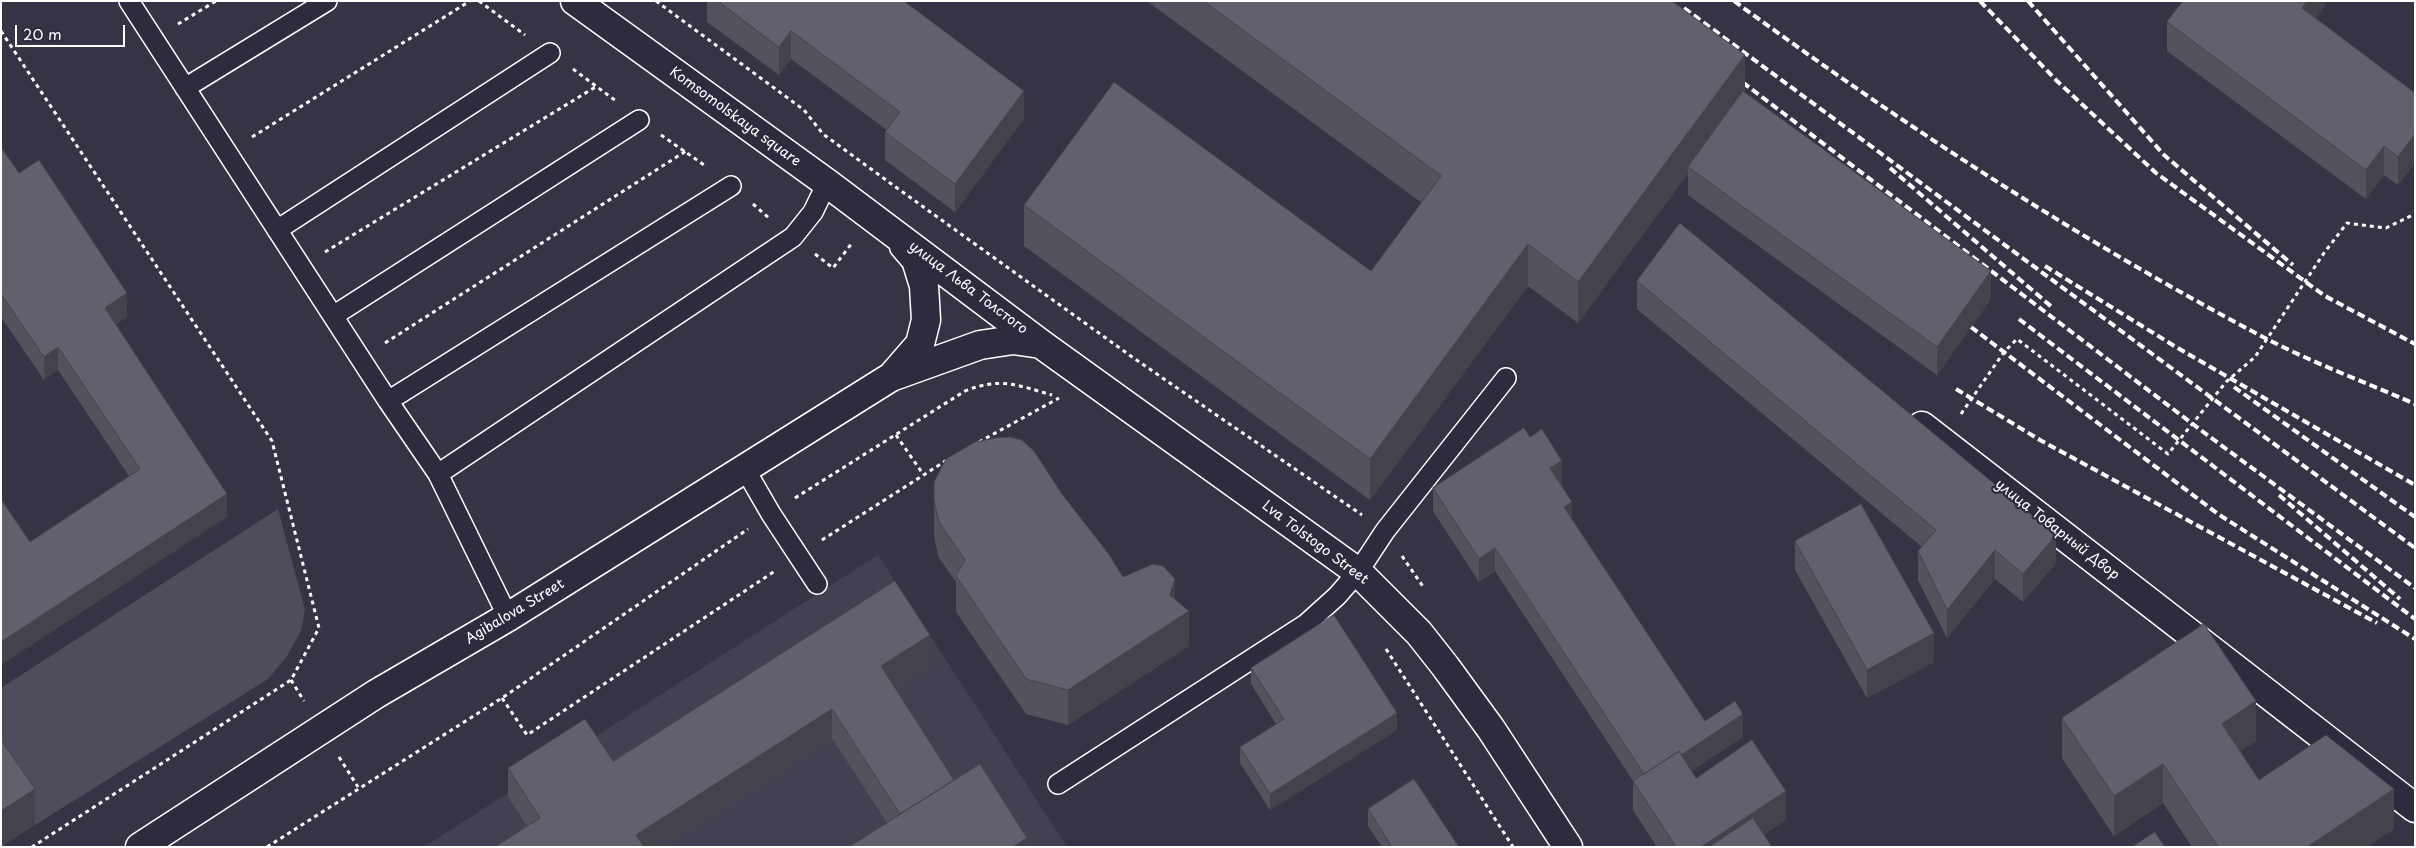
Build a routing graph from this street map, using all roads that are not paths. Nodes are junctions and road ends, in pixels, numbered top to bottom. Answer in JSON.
{"nodes":[{"id":1,"x":129,"y":1,"type":"edge"},
{"id":2,"x":327,"y":1,"type":"edge"},
{"id":3,"x":575,"y":1,"type":"edge"},
{"id":4,"x":550,"y":54,"type":"road end"},
{"id":5,"x":186,"y":88,"type":"junction"},
{"id":6,"x":639,"y":120,"type":"road end"},
{"id":7,"x":827,"y":183,"type":"junction"},
{"id":8,"x":731,"y":186,"type":"road end"},
{"id":9,"x":883,"y":225,"type":"junction"},
{"id":10,"x":277,"y":230,"type":"junction"},
{"id":11,"x":333,"y":316,"type":"junction"},
{"id":12,"x":1041,"y":344,"type":"junction"},
{"id":13,"x":891,"y":377,"type":"junction"},
{"id":14,"x":1506,"y":378,"type":"dead end"},
{"id":15,"x":388,"y":401,"type":"junction"},
{"id":16,"x":1902,"y":410,"type":"edge"},
{"id":17,"x":745,"y":469,"type":"junction"},
{"id":18,"x":438,"y":474,"type":"junction"},
{"id":19,"x":1358,"y":572,"type":"junction"},
{"id":20,"x":817,"y":584,"type":"dead end"},
{"id":21,"x":508,"y":617,"type":"junction"},
{"id":22,"x":1058,"y":784,"type":"dead end"},
{"id":23,"x":2415,"y":808,"type":"edge"},
{"id":24,"x":140,"y":847,"type":"edge"},
{"id":25,"x":1568,"y":847,"type":"edge"}],
"edges":[{"from":1,"to":5,"type":"lane"},
{"from":2,"to":5,"type":"lane"},
{"from":3,"to":7,"type":"main road","name":"Komsomolskaya square"},
{"from":4,"to":10,"type":"lane"},
{"from":5,"to":10,"type":"lane"},
{"from":6,"to":11,"type":"lane"},
{"from":7,"to":9,"type":"main road","name":"Komsomolskaya square"},
{"from":7,"to":18,"type":"lane"},
{"from":8,"to":15,"type":"lane"},
{"from":9,"to":12,"type":"main road","name":"улица Льва Толстого"},
{"from":9,"to":13,"type":"main road"},
{"from":10,"to":11,"type":"lane"},
{"from":11,"to":15,"type":"lane"},
{"from":12,"to":13,"type":"main road"},
{"from":12,"to":19,"type":"main road","name":"Lva Tolstogo Street"},
{"from":13,"to":17,"type":"main road","name":"Agibalova Street"},
{"from":14,"to":19,"type":"lane"},
{"from":15,"to":18,"type":"lane"},
{"from":16,"to":23,"type":"main road","name":"улица Товарный Двор"},
{"from":17,"to":20,"type":"lane"},
{"from":17,"to":21,"type":"main road","name":"Agibalova Street"},
{"from":18,"to":21,"type":"lane"},
{"from":19,"to":22,"type":"lane"},
{"from":19,"to":25,"type":"main road","name":"Lva Tolstogo Street"},
{"from":21,"to":24,"type":"main road","name":"Agibalova Street"}]}
